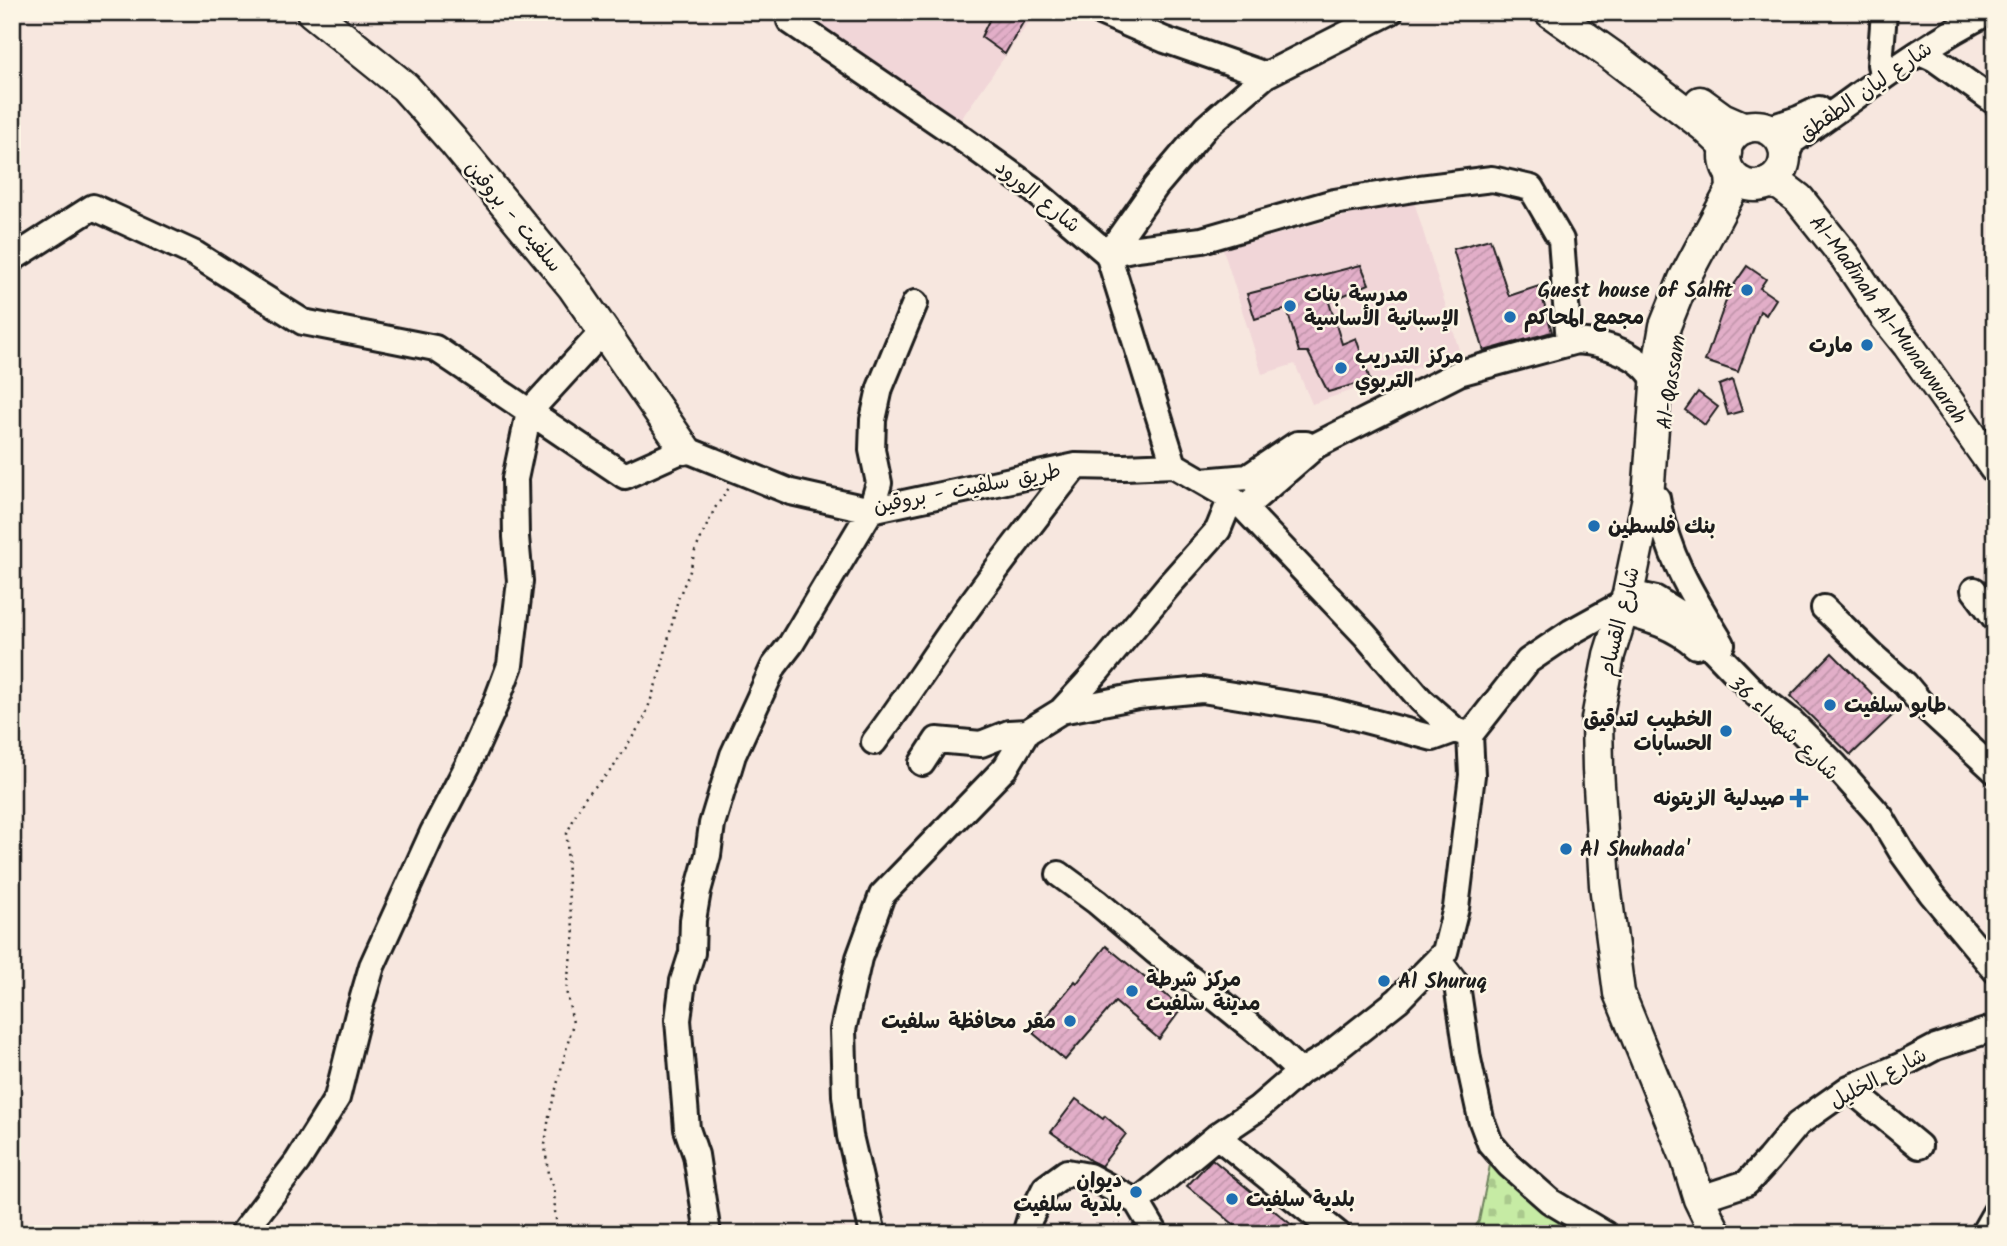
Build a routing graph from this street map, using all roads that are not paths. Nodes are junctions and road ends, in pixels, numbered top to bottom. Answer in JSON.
{"nodes":[{"id":1,"x":312,"y":12,"type":"edge"},
{"id":2,"x":1100,"y":12,"type":"edge"},
{"id":3,"x":1390,"y":12,"type":"edge"},
{"id":4,"x":1550,"y":12,"type":"edge"},
{"id":5,"x":1570,"y":12,"type":"edge"},
{"id":6,"x":1884,"y":12,"type":"edge"},
{"id":7,"x":1965,"y":12,"type":"edge"},
{"id":8,"x":1989,"y":12,"type":"edge"},
{"id":9,"x":787,"y":15,"type":"edge"},
{"id":10,"x":1920,"y":52,"type":"junction"},
{"id":11,"x":1880,"y":65,"type":"junction"},
{"id":12,"x":1266,"y":75,"type":"junction"},
{"id":13,"x":1995,"y":102,"type":"edge"},
{"id":14,"x":1756,"y":129,"type":"junction"},
{"id":15,"x":1758,"y":170,"type":"junction"},
{"id":16,"x":1108,"y":254,"type":"junction"},
{"id":17,"x":12,"y":259,"type":"edge"},
{"id":18,"x":915,"y":303,"type":"dead end"},
{"id":19,"x":604,"y":330,"type":"junction"},
{"id":20,"x":1569,"y":343,"type":"junction"},
{"id":21,"x":1656,"y":383,"type":"junction"},
{"id":22,"x":529,"y":412,"type":"junction"},
{"id":23,"x":1317,"y":445,"type":"junction"},
{"id":24,"x":685,"y":449,"type":"junction"},
{"id":25,"x":1995,"y":453,"type":"edge"},
{"id":26,"x":1076,"y":466,"type":"junction"},
{"id":27,"x":1174,"y":466,"type":"junction"},
{"id":28,"x":1995,"y":468,"type":"edge"},
{"id":29,"x":1202,"y":481,"type":"junction"},
{"id":30,"x":1657,"y":498,"type":"junction"},
{"id":31,"x":1237,"y":503,"type":"junction"},
{"id":32,"x":871,"y":510,"type":"junction"},
{"id":33,"x":1974,"y":590,"type":"dead end"},
{"id":34,"x":1629,"y":606,"type":"junction"},
{"id":35,"x":1825,"y":608,"type":"dead end"},
{"id":36,"x":1995,"y":618,"type":"edge"},
{"id":37,"x":1758,"y":696,"type":"junction"},
{"id":38,"x":1061,"y":711,"type":"junction"},
{"id":39,"x":1027,"y":732,"type":"junction"},
{"id":40,"x":1462,"y":732,"type":"junction"},
{"id":41,"x":874,"y":742,"type":"dead end"},
{"id":42,"x":922,"y":763,"type":"dead end"},
{"id":43,"x":1995,"y":771,"type":"edge"},
{"id":44,"x":1059,"y":874,"type":"dead end"},
{"id":45,"x":1438,"y":959,"type":"junction"},
{"id":46,"x":1995,"y":970,"type":"edge"},
{"id":47,"x":1995,"y":979,"type":"edge"},
{"id":48,"x":1995,"y":1028,"type":"edge"},
{"id":49,"x":1300,"y":1072,"type":"junction"},
{"id":50,"x":1849,"y":1088,"type":"junction"},
{"id":51,"x":1217,"y":1136,"type":"junction"},
{"id":52,"x":1919,"y":1146,"type":"dead end"},
{"id":53,"x":1707,"y":1196,"type":"junction"},
{"id":54,"x":1137,"y":1202,"type":"junction"},
{"id":55,"x":1995,"y":1213,"type":"edge"},
{"id":56,"x":242,"y":1234,"type":"edge"},
{"id":57,"x":708,"y":1234,"type":"edge"},
{"id":58,"x":873,"y":1234,"type":"edge"},
{"id":59,"x":1025,"y":1234,"type":"edge"},
{"id":60,"x":1156,"y":1234,"type":"edge"},
{"id":61,"x":1338,"y":1234,"type":"edge"},
{"id":62,"x":1605,"y":1234,"type":"edge"},
{"id":63,"x":1716,"y":1234,"type":"edge"},
{"id":64,"x":1725,"y":1234,"type":"edge"},
{"id":65,"x":1983,"y":1234,"type":"edge"}],
"edges":[{"from":1,"to":19,"type":"main road","name":"سلفيت - بروقين"},
{"from":2,"to":12,"type":"street"},
{"from":3,"to":12,"type":"street"},
{"from":4,"to":15,"type":"main road"},
{"from":5,"to":14,"type":"main road"},
{"from":6,"to":11,"type":"street"},
{"from":7,"to":11,"type":"street","name":"شارع ليان الطقطق"},
{"from":8,"to":10,"type":"street","name":"شارع ليان الطقطق"},
{"from":9,"to":16,"type":"street","name":"شارع الورود"},
{"from":10,"to":13,"type":"street"},
{"from":10,"to":15,"type":"street","name":"شارع ليان الطقطق"},
{"from":11,"to":14,"type":"street","name":"شارع ليان الطقطق"},
{"from":12,"to":16,"type":"street"},
{"from":14,"to":15,"type":"main road"},
{"from":14,"to":15,"type":"main road","name":"Al-Qassam"},
{"from":15,"to":21,"type":"main road","name":"شارع القسام"},
{"from":15,"to":25,"type":"main road"},
{"from":15,"to":28,"type":"main road","name":"Al-Madīnah Al-Munawwarah"},
{"from":15,"to":30,"type":"main road","name":"Al-Qassam"},
{"from":16,"to":20,"type":"street"},
{"from":16,"to":27,"type":"street"},
{"from":17,"to":22,"type":"street"},
{"from":18,"to":32,"type":"street"},
{"from":19,"to":22,"type":"street"},
{"from":19,"to":24,"type":"main road","name":"سلفيت - بروقين"},
{"from":20,"to":21,"type":"street"},
{"from":20,"to":23,"type":"street"},
{"from":21,"to":34,"type":"main road","name":"شارع القسام"},
{"from":22,"to":24,"type":"street"},
{"from":22,"to":56,"type":"street"},
{"from":23,"to":29,"type":"street"},
{"from":23,"to":31,"type":"street"},
{"from":24,"to":32,"type":"street","name":"طريق سلفيت - بروقين"},
{"from":26,"to":27,"type":"street","name":"طريق سلفيت - بروقين"},
{"from":26,"to":32,"type":"street","name":"طريق سلفيت - بروقين"},
{"from":26,"to":41,"type":"street"},
{"from":27,"to":29,"type":"street"},
{"from":29,"to":31,"type":"street"},
{"from":30,"to":34,"type":"main road","name":"Al-Qassam"},
{"from":30,"to":37,"type":"street"},
{"from":31,"to":38,"type":"street"},
{"from":31,"to":40,"type":"street"},
{"from":32,"to":57,"type":"street"},
{"from":33,"to":36,"type":"street"},
{"from":34,"to":37,"type":"street"},
{"from":34,"to":40,"type":"street"},
{"from":34,"to":47,"type":"street","name":"شارع شهداء 36"},
{"from":34,"to":53,"type":"main road","name":"شارع القسام"},
{"from":34,"to":63,"type":"main road","name":"شارع القسام"},
{"from":35,"to":43,"type":"street"},
{"from":37,"to":46,"type":"street","name":"شارع شهداء 36"},
{"from":38,"to":39,"type":"street"},
{"from":38,"to":40,"type":"street"},
{"from":39,"to":42,"type":"street"},
{"from":39,"to":58,"type":"street"},
{"from":40,"to":45,"type":"street"},
{"from":44,"to":49,"type":"street"},
{"from":45,"to":49,"type":"street"},
{"from":45,"to":62,"type":"street"},
{"from":48,"to":50,"type":"street","name":"شارع الخليل"},
{"from":49,"to":51,"type":"street"},
{"from":50,"to":52,"type":"street"},
{"from":50,"to":53,"type":"street","name":"شارع الخليل"},
{"from":51,"to":54,"type":"street"},
{"from":51,"to":61,"type":"street"},
{"from":53,"to":64,"type":"main road","name":"شارع القسام"},
{"from":54,"to":59,"type":"street"},
{"from":54,"to":60,"type":"street"},
{"from":55,"to":65,"type":"street"}]}
